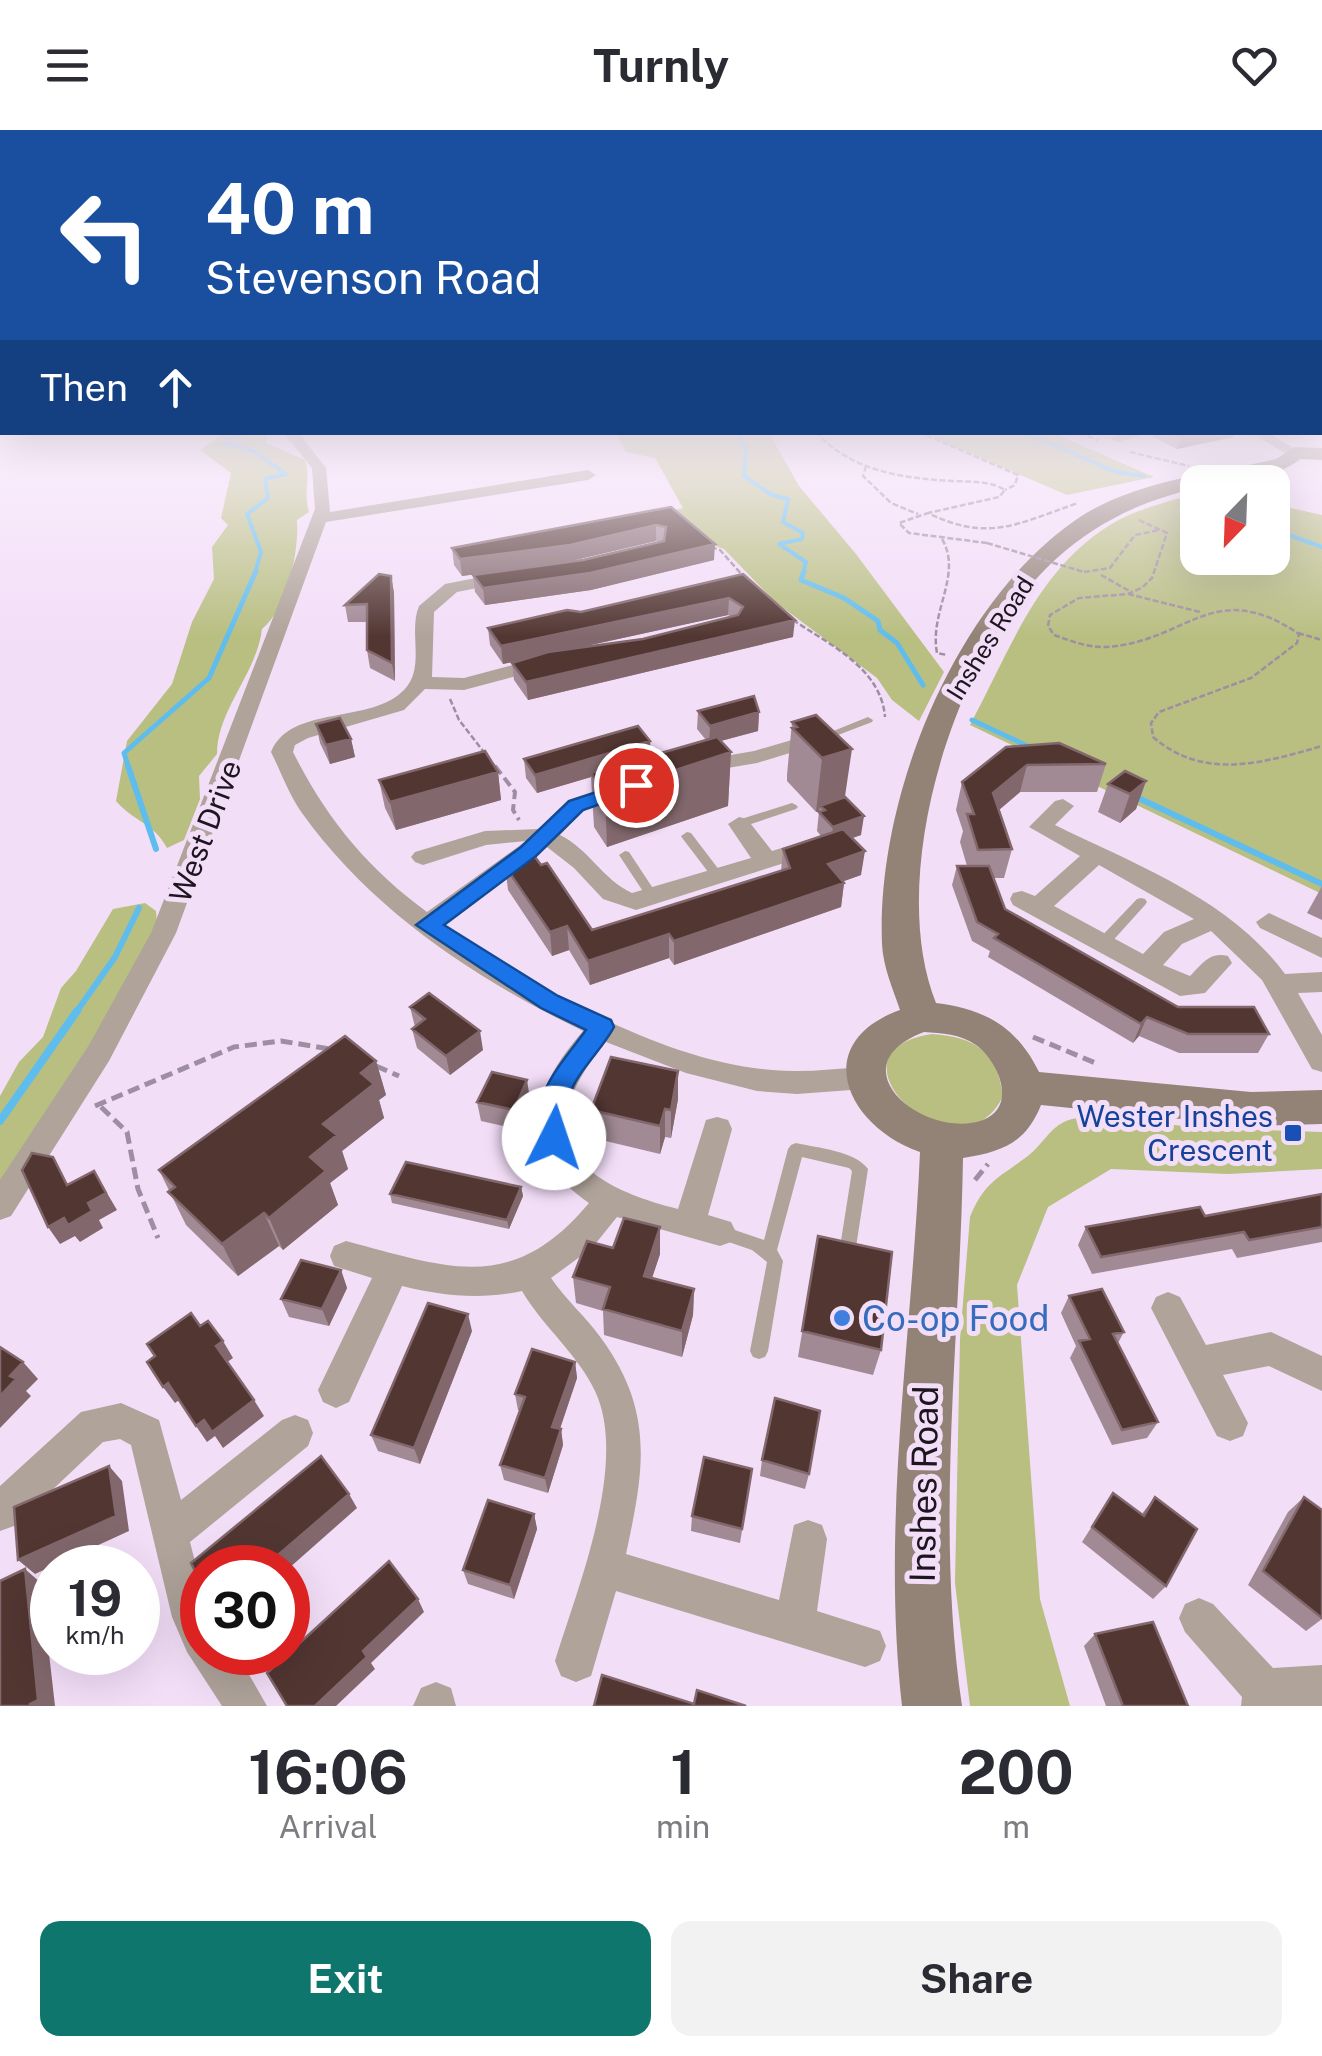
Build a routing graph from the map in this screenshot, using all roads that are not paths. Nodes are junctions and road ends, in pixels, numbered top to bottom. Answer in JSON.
{"nodes":[{"id":1,"x":319,"y":491,"type":"edge"},
{"id":2,"x":487,"y":491,"type":"edge"},
{"id":3,"x":1163,"y":491,"type":"edge"},
{"id":4,"x":320,"y":518,"type":"junction"},
{"id":5,"x":524,"y":575,"type":"edge"},
{"id":6,"x":568,"y":657,"type":"edge"},
{"id":7,"x":420,"y":683,"type":"junction"},
{"id":8,"x":872,"y":723,"type":"road end"},
{"id":9,"x":819,"y":738,"type":"joint"},
{"id":10,"x":1063,"y":806,"type":"dead end"},
{"id":11,"x":792,"y":808,"type":"dead end"},
{"id":12,"x":739,"y":824,"type":"joint"},
{"id":13,"x":534,"y":834,"type":"junction"},
{"id":14,"x":687,"y":836,"type":"dead end"},
{"id":15,"x":811,"y":847,"type":"edge"},
{"id":16,"x":625,"y":855,"type":"dead end"},
{"id":17,"x":1095,"y":856,"type":"junction"},
{"id":18,"x":422,"y":857,"type":"dead end"},
{"id":19,"x":767,"y":862,"type":"junction"},
{"id":20,"x":719,"y":878,"type":"junction"},
{"id":21,"x":654,"y":900,"type":"junction"},
{"id":22,"x":1141,"y":902,"type":"dead end"},
{"id":23,"x":1212,"y":920,"type":"junction"},
{"id":24,"x":1269,"y":922,"type":"dead end"},
{"id":25,"x":428,"y":925,"type":"junction"},
{"id":26,"x":1103,"y":943,"type":"junction"},
{"id":27,"x":1322,"y":950,"type":"edge"},
{"id":28,"x":1219,"y":963,"type":"dead end"},
{"id":29,"x":1146,"y":967,"type":"junction"},
{"id":30,"x":1322,"y":982,"type":"edge"},
{"id":31,"x":1276,"y":984,"type":"junction"},
{"id":32,"x":922,"y":1017,"type":"junction"},
{"id":33,"x":602,"y":1027,"type":"junction"},
{"id":34,"x":1322,"y":1061,"type":"edge"},
{"id":35,"x":864,"y":1078,"type":"junction"},
{"id":36,"x":1024,"y":1087,"type":"junction"},
{"id":37,"x":1322,"y":1106,"type":"edge"},
{"id":38,"x":716,"y":1129,"type":"dead end"},
{"id":39,"x":942,"y":1141,"type":"junction"},
{"id":40,"x":610,"y":1202,"type":"junction"},
{"id":41,"x":0,"y":1206,"type":"edge"},
{"id":42,"x":704,"y":1229,"type":"junction"},
{"id":43,"x":848,"y":1246,"type":"edge"},
{"id":44,"x":769,"y":1250,"type":"junction"},
{"id":45,"x":346,"y":1256,"type":"dead end"},
{"id":46,"x":393,"y":1268,"type":"junction"},
{"id":47,"x":530,"y":1276,"type":"junction"},
{"id":48,"x":1168,"y":1308,"type":"dead end"},
{"id":49,"x":759,"y":1351,"type":"dead end"},
{"id":50,"x":1198,"y":1363,"type":"junction"},
{"id":51,"x":1322,"y":1374,"type":"edge"},
{"id":52,"x":336,"y":1390,"type":"dead end"},
{"id":53,"x":1230,"y":1423,"type":"dead end"},
{"id":54,"x":295,"y":1433,"type":"dead end"},
{"id":55,"x":0,"y":1512,"type":"edge"},
{"id":56,"x":172,"y":1532,"type":"junction"},
{"id":57,"x":808,"y":1540,"type":"dead end"},
{"id":58,"x":603,"y":1567,"type":"junction"},
{"id":59,"x":180,"y":1573,"type":"edge"},
{"id":60,"x":1199,"y":1618,"type":"dead end"},
{"id":61,"x":795,"y":1625,"type":"junction"},
{"id":62,"x":865,"y":1646,"type":"dead end"},
{"id":63,"x":576,"y":1661,"type":"dead end"},
{"id":64,"x":226,"y":1675,"type":"edge"},
{"id":65,"x":1322,"y":1686,"type":"edge"},
{"id":66,"x":1263,"y":1698,"type":"edge"},
{"id":67,"x":246,"y":1706,"type":"edge"},
{"id":68,"x":932,"y":1706,"type":"edge"}],
"edges":[{"from":1,"to":4,"type":"street","name":"West Drive"},
{"from":2,"to":4,"type":"street"},
{"from":3,"to":32,"type":"street","name":"Inshes Road"},
{"from":4,"to":41,"type":"street","name":"West Drive"},
{"from":5,"to":7,"type":"street"},
{"from":6,"to":7,"type":"street"},
{"from":7,"to":25,"type":"street"},
{"from":8,"to":9,"type":"lane"},
{"from":9,"to":13,"type":"street"},
{"from":10,"to":17,"type":"street"},
{"from":11,"to":12,"type":"lane"},
{"from":12,"to":19,"type":"street"},
{"from":13,"to":18,"type":"street"},
{"from":13,"to":21,"type":"street"},
{"from":13,"to":25,"type":"street"},
{"from":14,"to":20,"type":"lane"},
{"from":15,"to":19,"type":"street"},
{"from":16,"to":21,"type":"lane"},
{"from":17,"to":23,"type":"street"},
{"from":17,"to":26,"type":"street"},
{"from":19,"to":20,"type":"street"},
{"from":20,"to":21,"type":"street"},
{"from":22,"to":26,"type":"lane"},
{"from":23,"to":29,"type":"street"},
{"from":23,"to":31,"type":"street"},
{"from":24,"to":27,"type":"street"},
{"from":25,"to":33,"type":"street"},
{"from":26,"to":29,"type":"street"},
{"from":28,"to":29,"type":"street"},
{"from":30,"to":31,"type":"street"},
{"from":31,"to":34,"type":"street"},
{"from":32,"to":35,"type":"street"},
{"from":32,"to":36,"type":"street"},
{"from":33,"to":35,"type":"street"},
{"from":33,"to":40,"type":"street"},
{"from":35,"to":39,"type":"street"},
{"from":36,"to":37,"type":"street"},
{"from":36,"to":39,"type":"street"},
{"from":38,"to":42,"type":"street"},
{"from":39,"to":68,"type":"street","name":"Inshes Road"},
{"from":40,"to":42,"type":"street"},
{"from":40,"to":47,"type":"street"},
{"from":42,"to":44,"type":"lane"},
{"from":43,"to":44,"type":"lane"},
{"from":44,"to":49,"type":"lane"},
{"from":45,"to":46,"type":"street"},
{"from":46,"to":47,"type":"street"},
{"from":46,"to":52,"type":"street"},
{"from":47,"to":58,"type":"street"},
{"from":48,"to":50,"type":"street"},
{"from":50,"to":51,"type":"street"},
{"from":50,"to":53,"type":"street"},
{"from":54,"to":56,"type":"street"},
{"from":55,"to":56,"type":"street"},
{"from":56,"to":59,"type":"street"},
{"from":57,"to":61,"type":"street"},
{"from":58,"to":61,"type":"street"},
{"from":58,"to":63,"type":"street"},
{"from":60,"to":66,"type":"street"},
{"from":61,"to":62,"type":"street"},
{"from":64,"to":67,"type":"street"},
{"from":65,"to":66,"type":"street"}]}
